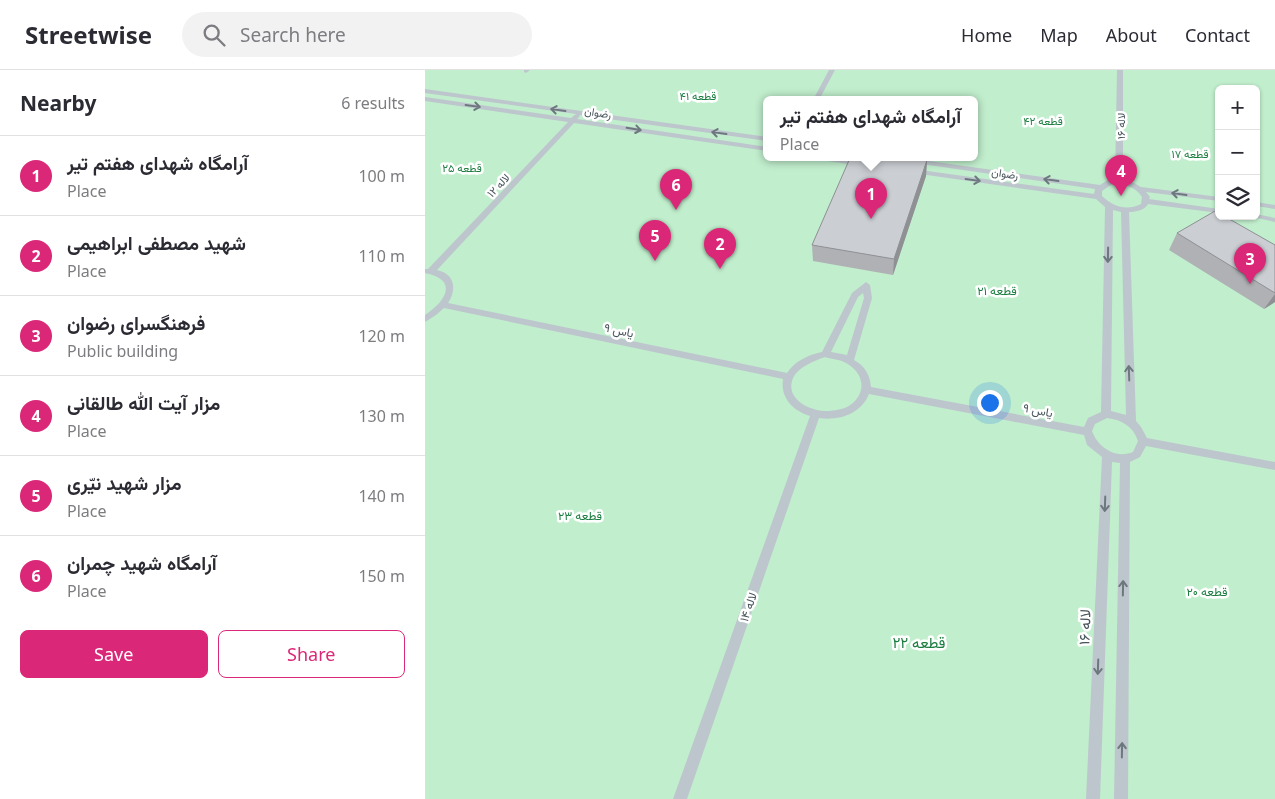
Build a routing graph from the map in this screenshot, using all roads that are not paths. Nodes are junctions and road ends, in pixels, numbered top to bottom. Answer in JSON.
{"nodes":[{"id":1,"x":832,"y":70,"type":"edge"},
{"id":2,"x":1120,"y":70,"type":"edge"},
{"id":3,"x":425,"y":91,"type":"edge"},
{"id":4,"x":818,"y":96,"type":"edge"},
{"id":5,"x":425,"y":99,"type":"edge"},
{"id":6,"x":579,"y":113,"type":"junction"},
{"id":7,"x":573,"y":120,"type":"junction"},
{"id":8,"x":763,"y":138,"type":"edge"},
{"id":9,"x":763,"y":148,"type":"edge"},
{"id":10,"x":842,"y":161,"type":"edge"},
{"id":11,"x":912,"y":161,"type":"edge"},
{"id":12,"x":919,"y":161,"type":"edge"},
{"id":13,"x":869,"y":165,"type":"edge"},
{"id":14,"x":1119,"y":182,"type":"junction"},
{"id":15,"x":1100,"y":187,"type":"junction"},
{"id":16,"x":1139,"y":189,"type":"junction"},
{"id":17,"x":1098,"y":197,"type":"junction"},
{"id":18,"x":1215,"y":198,"type":"edge"},
{"id":19,"x":1146,"y":201,"type":"junction"},
{"id":20,"x":1260,"y":205,"type":"edge"},
{"id":21,"x":1109,"y":206,"type":"junction"},
{"id":22,"x":1275,"y":207,"type":"edge"},
{"id":23,"x":1125,"y":210,"type":"junction"},
{"id":24,"x":1215,"y":211,"type":"edge"},
{"id":25,"x":1260,"y":217,"type":"edge"},
{"id":26,"x":1275,"y":220,"type":"edge"},
{"id":27,"x":428,"y":271,"type":"edge"},
{"id":28,"x":443,"y":305,"type":"junction"},
{"id":29,"x":425,"y":319,"type":"edge"},
{"id":30,"x":825,"y":354,"type":"junction"},
{"id":31,"x":850,"y":359,"type":"junction"},
{"id":32,"x":789,"y":377,"type":"junction"},
{"id":33,"x":867,"y":390,"type":"junction"},
{"id":34,"x":815,"y":414,"type":"junction"},
{"id":35,"x":1106,"y":414,"type":"junction"},
{"id":36,"x":1131,"y":421,"type":"junction"},
{"id":37,"x":1087,"y":432,"type":"junction"},
{"id":38,"x":1143,"y":441,"type":"junction"},
{"id":39,"x":1107,"y":456,"type":"junction"},
{"id":40,"x":1125,"y":459,"type":"junction"},
{"id":41,"x":1275,"y":466,"type":"edge"},
{"id":42,"x":680,"y":799,"type":"edge"},
{"id":43,"x":1093,"y":799,"type":"edge"},
{"id":44,"x":1121,"y":799,"type":"edge"}],
"edges":[{"from":1,"to":4,"type":"lane"},
{"from":2,"to":14,"type":"lane","name":"لاله ۱۶"},
{"from":6,"to":3,"type":"lane","name":"رضوان","one_way":true},
{"from":5,"to":7,"type":"lane","name":"رضوان","one_way":true},
{"from":6,"to":7,"type":"lane","name":"لاله ۱۲"},
{"from":8,"to":6,"type":"lane","name":"رضوان","one_way":true},
{"from":7,"to":9,"type":"lane","name":"رضوان","one_way":true},
{"from":7,"to":27,"type":"lane","name":"لاله ۱۲"},
{"from":10,"to":13,"type":"lane"},
{"from":11,"to":17,"type":"lane","name":"رضوان","one_way":true},
{"from":15,"to":12,"type":"lane","name":"رضوان","one_way":true},
{"from":14,"to":15,"type":"lane"},
{"from":14,"to":16,"type":"lane"},
{"from":15,"to":17,"type":"lane"},
{"from":18,"to":16,"type":"lane","one_way":true},
{"from":16,"to":19,"type":"lane"},
{"from":17,"to":21,"type":"lane"},
{"from":19,"to":23,"type":"lane"},
{"from":19,"to":24,"type":"lane"},
{"from":20,"to":22,"type":"lane"},
{"from":21,"to":23,"type":"lane"},
{"from":21,"to":35,"type":"lane","one_way":true},
{"from":36,"to":23,"type":"lane","one_way":true},
{"from":25,"to":26,"type":"lane"},
{"from":27,"to":28,"type":"lane"},
{"from":28,"to":29,"type":"lane"},
{"from":28,"to":32,"type":"lane","name":"یاس ۹"},
{"from":30,"to":31,"type":"lane"},
{"from":30,"to":31,"type":"lane"},
{"from":30,"to":32,"type":"lane"},
{"from":31,"to":33,"type":"lane"},
{"from":32,"to":34,"type":"lane"},
{"from":33,"to":34,"type":"lane"},
{"from":33,"to":37,"type":"lane","name":"یاس ۹"},
{"from":34,"to":42,"type":"lane","name":"لاله ۱۴"},
{"from":35,"to":36,"type":"lane"},
{"from":35,"to":37,"type":"lane"},
{"from":36,"to":38,"type":"lane"},
{"from":37,"to":39,"type":"lane"},
{"from":38,"to":40,"type":"lane"},
{"from":38,"to":41,"type":"lane"},
{"from":39,"to":40,"type":"lane"},
{"from":39,"to":43,"type":"lane","name":"لاله ۱۶","one_way":true},
{"from":44,"to":40,"type":"lane","one_way":true}]}
